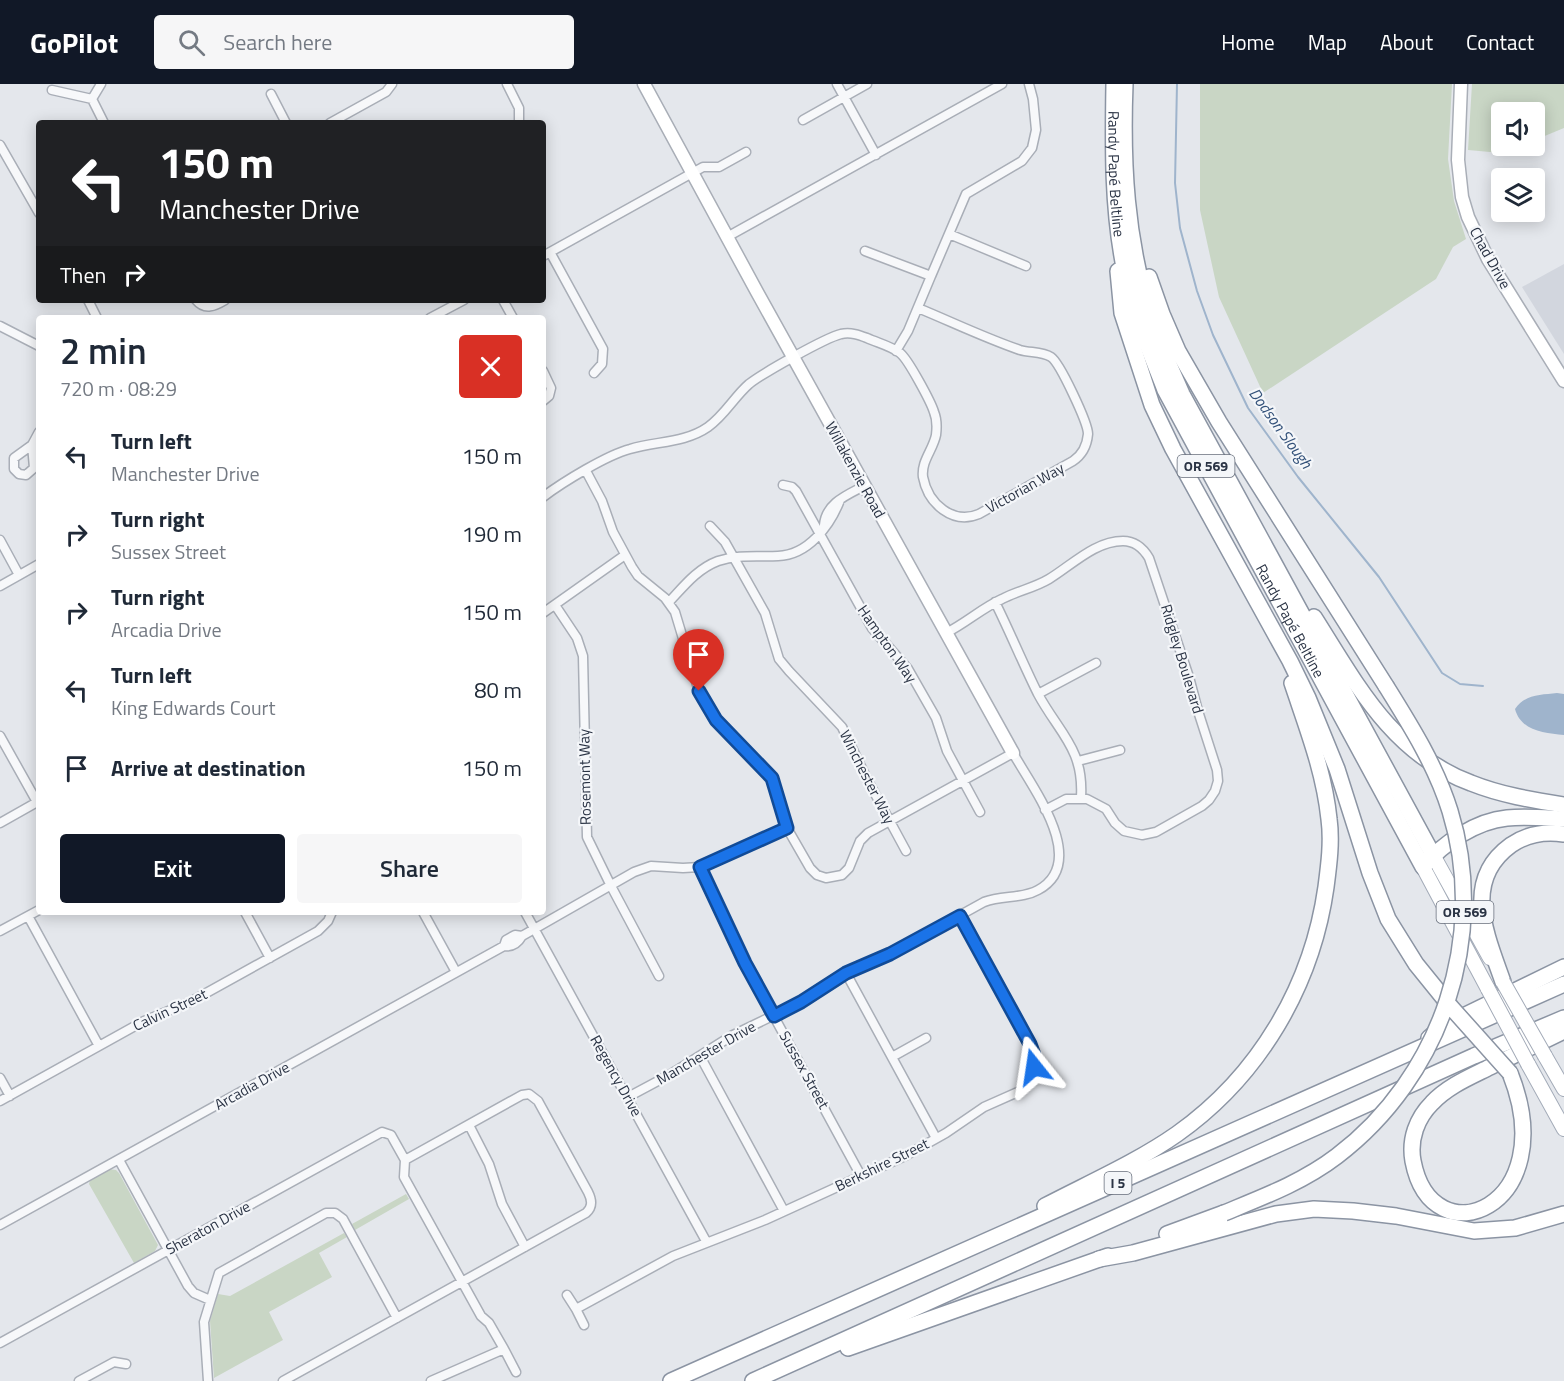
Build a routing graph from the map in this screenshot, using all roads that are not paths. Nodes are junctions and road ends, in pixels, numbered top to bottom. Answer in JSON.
{"nodes":[{"id":1,"x":101,"y":84,"type":"edge"},
{"id":2,"x":392,"y":84,"type":"edge"},
{"id":3,"x":507,"y":84,"type":"edge"},
{"id":4,"x":644,"y":84,"type":"edge"},
{"id":5,"x":837,"y":84,"type":"edge"},
{"id":6,"x":867,"y":84,"type":"edge"},
{"id":7,"x":1002,"y":84,"type":"edge"},
{"id":8,"x":1029,"y":84,"type":"edge"},
{"id":9,"x":1114,"y":84,"type":"edge"},
{"id":10,"x":1127,"y":84,"type":"edge"},
{"id":11,"x":1461,"y":84,"type":"edge"},
{"id":12,"x":52,"y":90,"type":"dead end"},
{"id":13,"x":270,"y":94,"type":"dead end"},
{"id":14,"x":844,"y":97,"type":"junction"},
{"id":15,"x":92,"y":99,"type":"junction"},
{"id":16,"x":102,"y":120,"type":"edge"},
{"id":17,"x":284,"y":120,"type":"edge"},
{"id":18,"x":335,"y":120,"type":"edge"},
{"id":19,"x":519,"y":120,"type":"edge"},
{"id":20,"x":803,"y":120,"type":"dead end"},
{"id":21,"x":0,"y":145,"type":"edge"},
{"id":22,"x":746,"y":152,"type":"dead end"},
{"id":23,"x":876,"y":155,"type":"junction"},
{"id":24,"x":693,"y":173,"type":"junction"},
{"id":25,"x":36,"y":208,"type":"edge"},
{"id":26,"x":949,"y":234,"type":"junction"},
{"id":27,"x":727,"y":237,"type":"junction"},
{"id":28,"x":1121,"y":248,"type":"junction"},
{"id":29,"x":865,"y":250,"type":"dead end"},
{"id":30,"x":546,"y":254,"type":"edge"},
{"id":31,"x":1026,"y":266,"type":"dead end"},
{"id":32,"x":931,"y":276,"type":"junction"},
{"id":33,"x":201,"y":303,"type":"edge"},
{"id":34,"x":219,"y":303,"type":"edge"},
{"id":35,"x":458,"y":303,"type":"edge"},
{"id":36,"x":918,"y":308,"type":"junction"},
{"id":37,"x":436,"y":315,"type":"edge"},
{"id":38,"x":0,"y":326,"type":"edge"},
{"id":39,"x":36,"y":344,"type":"edge"},
{"id":40,"x":896,"y":351,"type":"junction"},
{"id":41,"x":794,"y":358,"type":"junction"},
{"id":42,"x":594,"y":373,"type":"dead end"},
{"id":43,"x":546,"y":377,"type":"edge"},
{"id":44,"x":1564,"y":381,"type":"edge"},
{"id":45,"x":546,"y":398,"type":"edge"},
{"id":46,"x":36,"y":438,"type":"edge"},
{"id":47,"x":32,"y":445,"type":"dead end"},
{"id":48,"x":586,"y":471,"type":"junction"},
{"id":49,"x":783,"y":484,"type":"dead end"},
{"id":50,"x":864,"y":486,"type":"junction"},
{"id":51,"x":546,"y":495,"type":"edge"},
{"id":52,"x":710,"y":526,"type":"dead end"},
{"id":53,"x":1137,"y":532,"type":"dead end"},
{"id":54,"x":819,"y":534,"type":"junction"},
{"id":55,"x":0,"y":540,"type":"edge"},
{"id":56,"x":1132,"y":542,"type":"junction"},
{"id":57,"x":625,"y":555,"type":"junction"},
{"id":58,"x":733,"y":557,"type":"junction"},
{"id":59,"x":36,"y":566,"type":"edge"},
{"id":60,"x":19,"y":575,"type":"junction"},
{"id":61,"x":1286,"y":583,"type":"junction"},
{"id":62,"x":0,"y":586,"type":"edge"},
{"id":63,"x":669,"y":602,"type":"junction"},
{"id":64,"x":995,"y":602,"type":"junction"},
{"id":65,"x":555,"y":605,"type":"junction"},
{"id":66,"x":546,"y":611,"type":"edge"},
{"id":67,"x":946,"y":633,"type":"junction"},
{"id":68,"x":1276,"y":637,"type":"junction"},
{"id":69,"x":1095,"y":663,"type":"dead end"},
{"id":70,"x":1038,"y":694,"type":"junction"},
{"id":71,"x":0,"y":736,"type":"edge"},
{"id":72,"x":1120,"y":750,"type":"dead end"},
{"id":73,"x":1013,"y":753,"type":"junction"},
{"id":74,"x":1078,"y":761,"type":"junction"},
{"id":75,"x":963,"y":780,"type":"junction"},
{"id":76,"x":1082,"y":798,"type":"junction"},
{"id":77,"x":36,"y":799,"type":"edge"},
{"id":78,"x":36,"y":803,"type":"edge"},
{"id":79,"x":1564,"y":806,"type":"edge"},
{"id":80,"x":1045,"y":810,"type":"junction"},
{"id":81,"x":980,"y":812,"type":"dead end"},
{"id":82,"x":1564,"y":819,"type":"edge"},
{"id":83,"x":890,"y":821,"type":"junction"},
{"id":84,"x":0,"y":823,"type":"edge"},
{"id":85,"x":787,"y":828,"type":"junction"},
{"id":86,"x":1564,"y":834,"type":"edge"},
{"id":87,"x":906,"y":851,"type":"dead end"},
{"id":88,"x":1060,"y":857,"type":"joint"},
{"id":89,"x":1428,"y":861,"type":"junction"},
{"id":90,"x":700,"y":867,"type":"junction"},
{"id":91,"x":610,"y":885,"type":"junction"},
{"id":92,"x":36,"y":912,"type":"edge"},
{"id":93,"x":247,"y":915,"type":"edge"},
{"id":94,"x":331,"y":915,"type":"edge"},
{"id":95,"x":425,"y":915,"type":"edge"},
{"id":96,"x":527,"y":915,"type":"edge"},
{"id":97,"x":28,"y":916,"type":"junction"},
{"id":98,"x":960,"y":916,"type":"junction"},
{"id":99,"x":535,"y":929,"type":"junction"},
{"id":100,"x":0,"y":931,"type":"edge"},
{"id":101,"x":270,"y":958,"type":"junction"},
{"id":102,"x":1564,"y":967,"type":"edge"},
{"id":103,"x":456,"y":972,"type":"junction"},
{"id":104,"x":846,"y":973,"type":"junction"},
{"id":105,"x":659,"y":976,"type":"dead end"},
{"id":106,"x":1503,"y":982,"type":"junction"},
{"id":107,"x":1564,"y":984,"type":"edge"},
{"id":108,"x":774,"y":1016,"type":"junction"},
{"id":109,"x":1564,"y":1018,"type":"edge"},
{"id":110,"x":1564,"y":1031,"type":"edge"},
{"id":111,"x":926,"y":1038,"type":"dead end"},
{"id":112,"x":99,"y":1046,"type":"junction"},
{"id":113,"x":1407,"y":1054,"type":"junction"},
{"id":114,"x":700,"y":1056,"type":"junction"},
{"id":115,"x":892,"y":1057,"type":"junction"},
{"id":116,"x":0,"y":1078,"type":"edge"},
{"id":117,"x":1564,"y":1089,"type":"edge"},
{"id":118,"x":10,"y":1096,"type":"junction"},
{"id":119,"x":628,"y":1098,"type":"junction"},
{"id":120,"x":0,"y":1101,"type":"edge"},
{"id":121,"x":469,"y":1125,"type":"junction"},
{"id":122,"x":1538,"y":1126,"type":"dead end"},
{"id":123,"x":1564,"y":1129,"type":"edge"},
{"id":124,"x":936,"y":1138,"type":"junction"},
{"id":125,"x":119,"y":1160,"type":"junction"},
{"id":126,"x":405,"y":1160,"type":"junction"},
{"id":127,"x":861,"y":1176,"type":"junction"},
{"id":128,"x":1518,"y":1198,"type":"dead end"},
{"id":129,"x":1564,"y":1203,"type":"edge"},
{"id":130,"x":784,"y":1211,"type":"junction"},
{"id":131,"x":1564,"y":1215,"type":"edge"},
{"id":132,"x":0,"y":1225,"type":"edge"},
{"id":133,"x":1504,"y":1228,"type":"junction"},
{"id":134,"x":1003,"y":1233,"type":"junction"},
{"id":135,"x":706,"y":1241,"type":"junction"},
{"id":136,"x":525,"y":1247,"type":"junction"},
{"id":137,"x":168,"y":1250,"type":"junction"},
{"id":138,"x":1100,"y":1259,"type":"junction"},
{"id":139,"x":462,"y":1282,"type":"junction"},
{"id":140,"x":567,"y":1295,"type":"dead end"},
{"id":141,"x":210,"y":1299,"type":"junction"},
{"id":142,"x":576,"y":1310,"type":"junction"},
{"id":143,"x":397,"y":1318,"type":"junction"},
{"id":144,"x":584,"y":1325,"type":"dead end"},
{"id":145,"x":0,"y":1343,"type":"edge"},
{"id":146,"x":504,"y":1349,"type":"junction"},
{"id":147,"x":795,"y":1362,"type":"junction"},
{"id":148,"x":126,"y":1364,"type":"dead end"},
{"id":149,"x":516,"y":1372,"type":"dead end"},
{"id":150,"x":79,"y":1381,"type":"edge"},
{"id":151,"x":208,"y":1381,"type":"edge"},
{"id":152,"x":283,"y":1381,"type":"edge"},
{"id":153,"x":431,"y":1381,"type":"edge"},
{"id":154,"x":671,"y":1381,"type":"edge"},
{"id":155,"x":753,"y":1381,"type":"edge"}],
"edges":[{"from":1,"to":15,"type":"street"},
{"from":2,"to":18,"type":"street"},
{"from":3,"to":19,"type":"street"},
{"from":4,"to":24,"type":"street","name":"Willakenzie Road"},
{"from":5,"to":14,"type":"street"},
{"from":6,"to":14,"type":"street"},
{"from":7,"to":23,"type":"street"},
{"from":8,"to":26,"type":"street"},
{"from":9,"to":28,"type":"highway","name":"Randy Papé Beltline","number":"OR 569"},
{"from":10,"to":61,"type":"highway","name":"Randy Papé Beltline","number":"OR 569"},
{"from":10,"to":138,"type":"highway","bridge":true},
{"from":11,"to":44,"type":"street","name":"Chad Drive"},
{"from":12,"to":15,"type":"street"},
{"from":13,"to":17,"type":"street"},
{"from":14,"to":20,"type":"street"},
{"from":14,"to":23,"type":"street"},
{"from":15,"to":16,"type":"street"},
{"from":21,"to":25,"type":"street"},
{"from":22,"to":24,"type":"street"},
{"from":23,"to":27,"type":"street"},
{"from":24,"to":27,"type":"street","name":"Willakenzie Road"},
{"from":24,"to":30,"type":"street"},
{"from":26,"to":31,"type":"street"},
{"from":26,"to":32,"type":"street"},
{"from":27,"to":41,"type":"street","name":"Willakenzie Road"},
{"from":28,"to":68,"type":"highway"},
{"from":28,"to":89,"type":"highway","name":"Randy Papé Beltline","number":"OR 569"},
{"from":29,"to":32,"type":"street"},
{"from":30,"to":42,"type":"street"},
{"from":32,"to":36,"type":"street"},
{"from":33,"to":34,"type":"street"},
{"from":35,"to":37,"type":"street"},
{"from":36,"to":40,"type":"street"},
{"from":36,"to":40,"type":"street","name":"Victorian Way"},
{"from":38,"to":39,"type":"street"},
{"from":40,"to":41,"type":"street","name":"Victorian Way"},
{"from":41,"to":48,"type":"street","name":"Victorian Way"},
{"from":41,"to":50,"type":"street","name":"Willakenzie Road"},
{"from":43,"to":45,"type":"street"},
{"from":46,"to":47,"type":"street"},
{"from":48,"to":51,"type":"street","name":"Victorian Way"},
{"from":48,"to":57,"type":"street"},
{"from":49,"to":54,"type":"street","name":"Hampton Way"},
{"from":50,"to":54,"type":"street"},
{"from":50,"to":67,"type":"street","name":"Willakenzie Road"},
{"from":52,"to":58,"type":"street","name":"Winchester Way"},
{"from":53,"to":56,"type":"street"},
{"from":54,"to":58,"type":"street"},
{"from":54,"to":75,"type":"street","name":"Hampton Way"},
{"from":55,"to":60,"type":"street"},
{"from":56,"to":64,"type":"street"},
{"from":56,"to":76,"type":"street","name":"Ridgley Boulevard"},
{"from":57,"to":63,"type":"street"},
{"from":57,"to":65,"type":"street"},
{"from":58,"to":63,"type":"street"},
{"from":58,"to":83,"type":"street","name":"Winchester Way"},
{"from":59,"to":60,"type":"street"},
{"from":60,"to":62,"type":"street"},
{"from":61,"to":79,"type":"highway"},
{"from":61,"to":89,"type":"highway","name":"Randy Papé Beltline","number":"OR 569"},
{"from":63,"to":85,"type":"street"},
{"from":64,"to":67,"type":"street"},
{"from":64,"to":70,"type":"street"},
{"from":65,"to":66,"type":"street"},
{"from":65,"to":91,"type":"street","name":"Rosemont Way"},
{"from":67,"to":73,"type":"street","name":"Willakenzie Road"},
{"from":68,"to":122,"type":"highway","bridge":true},
{"from":68,"to":134,"type":"highway"},
{"from":69,"to":70,"type":"street"},
{"from":70,"to":74,"type":"street"},
{"from":71,"to":77,"type":"street"},
{"from":72,"to":74,"type":"street"},
{"from":73,"to":75,"type":"street"},
{"from":73,"to":80,"type":"street","name":"Willakenzie Road"},
{"from":74,"to":76,"type":"street"},
{"from":75,"to":81,"type":"street","name":"Hampton Way"},
{"from":75,"to":83,"type":"street"},
{"from":76,"to":80,"type":"street"},
{"from":78,"to":84,"type":"street"},
{"from":80,"to":88,"type":"street","name":"Willakenzie Road"},
{"from":82,"to":89,"type":"highway"},
{"from":83,"to":85,"type":"street"},
{"from":83,"to":87,"type":"street","name":"Winchester Way"},
{"from":85,"to":90,"type":"street","name":"Arcadia Drive"},
{"from":86,"to":106,"type":"highway"},
{"from":88,"to":98,"type":"street","name":"Manchester Drive"},
{"from":89,"to":106,"type":"main road","name":"Randy Papé Beltline","number":"OR 569"},
{"from":89,"to":123,"type":"main road","name":"Randy Papé Beltline","number":"OR 569","bridge":true},
{"from":90,"to":91,"type":"street","name":"Arcadia Drive"},
{"from":90,"to":108,"type":"street","name":"Sussex Street"},
{"from":91,"to":99,"type":"street","name":"Arcadia Drive"},
{"from":91,"to":105,"type":"street","name":"Rosemont Way"},
{"from":92,"to":97,"type":"street"},
{"from":93,"to":101,"type":"street"},
{"from":94,"to":101,"type":"street","name":"Calvin Street"},
{"from":95,"to":103,"type":"street"},
{"from":96,"to":99,"type":"street","name":"Regency Drive"},
{"from":97,"to":100,"type":"street"},
{"from":97,"to":112,"type":"street"},
{"from":98,"to":104,"type":"street","name":"Manchester Drive"},
{"from":98,"to":124,"type":"street","name":"Berkshire Street"},
{"from":99,"to":103,"type":"street","name":"Arcadia Drive"},
{"from":99,"to":119,"type":"street","name":"Regency Drive"},
{"from":101,"to":112,"type":"street","name":"Calvin Street"},
{"from":102,"to":113,"type":"highway"},
{"from":103,"to":125,"type":"street","name":"Arcadia Drive"},
{"from":104,"to":108,"type":"street","name":"Manchester Drive"},
{"from":104,"to":115,"type":"street"},
{"from":106,"to":117,"type":"main road","name":"Randy Papé Beltline","number":"OR 569","bridge":true},
{"from":107,"to":113,"type":"highway","number":"I 5"},
{"from":108,"to":114,"type":"street","name":"Manchester Drive"},
{"from":108,"to":127,"type":"street","name":"Sussex Street"},
{"from":109,"to":147,"type":"highway","number":"I 5"},
{"from":110,"to":128,"type":"highway"},
{"from":111,"to":115,"type":"street"},
{"from":112,"to":118,"type":"street","name":"Calvin Street"},
{"from":113,"to":134,"type":"highway","number":"I 5"},
{"from":114,"to":119,"type":"street","name":"Manchester Drive"},
{"from":114,"to":130,"type":"street"},
{"from":115,"to":124,"type":"street"},
{"from":116,"to":118,"type":"street"},
{"from":118,"to":120,"type":"street","name":"Calvin Street"},
{"from":119,"to":135,"type":"street","name":"Regency Drive"},
{"from":121,"to":126,"type":"street"},
{"from":121,"to":136,"type":"street"},
{"from":121,"to":136,"type":"street"},
{"from":124,"to":127,"type":"street","name":"Berkshire Street"},
{"from":125,"to":132,"type":"street","name":"Arcadia Drive"},
{"from":125,"to":137,"type":"street"},
{"from":126,"to":137,"type":"street","name":"Sheraton Drive"},
{"from":126,"to":139,"type":"street"},
{"from":127,"to":130,"type":"street","name":"Berkshire Street"},
{"from":129,"to":133,"type":"highway"},
{"from":130,"to":135,"type":"street","name":"Berkshire Street"},
{"from":131,"to":133,"type":"highway"},
{"from":133,"to":138,"type":"highway"},
{"from":134,"to":154,"type":"highway","number":"I 5"},
{"from":135,"to":142,"type":"street","name":"Berkshire Street"},
{"from":136,"to":139,"type":"street"},
{"from":137,"to":141,"type":"street"},
{"from":137,"to":145,"type":"street","name":"Sheraton Drive"},
{"from":138,"to":147,"type":"highway"},
{"from":139,"to":143,"type":"street"},
{"from":139,"to":146,"type":"street"},
{"from":140,"to":142,"type":"street"},
{"from":141,"to":143,"type":"street"},
{"from":141,"to":151,"type":"street"},
{"from":142,"to":144,"type":"street"},
{"from":143,"to":152,"type":"street"},
{"from":146,"to":149,"type":"street"},
{"from":146,"to":153,"type":"street"},
{"from":147,"to":155,"type":"highway","number":"I 5"},
{"from":148,"to":150,"type":"street"}]}
